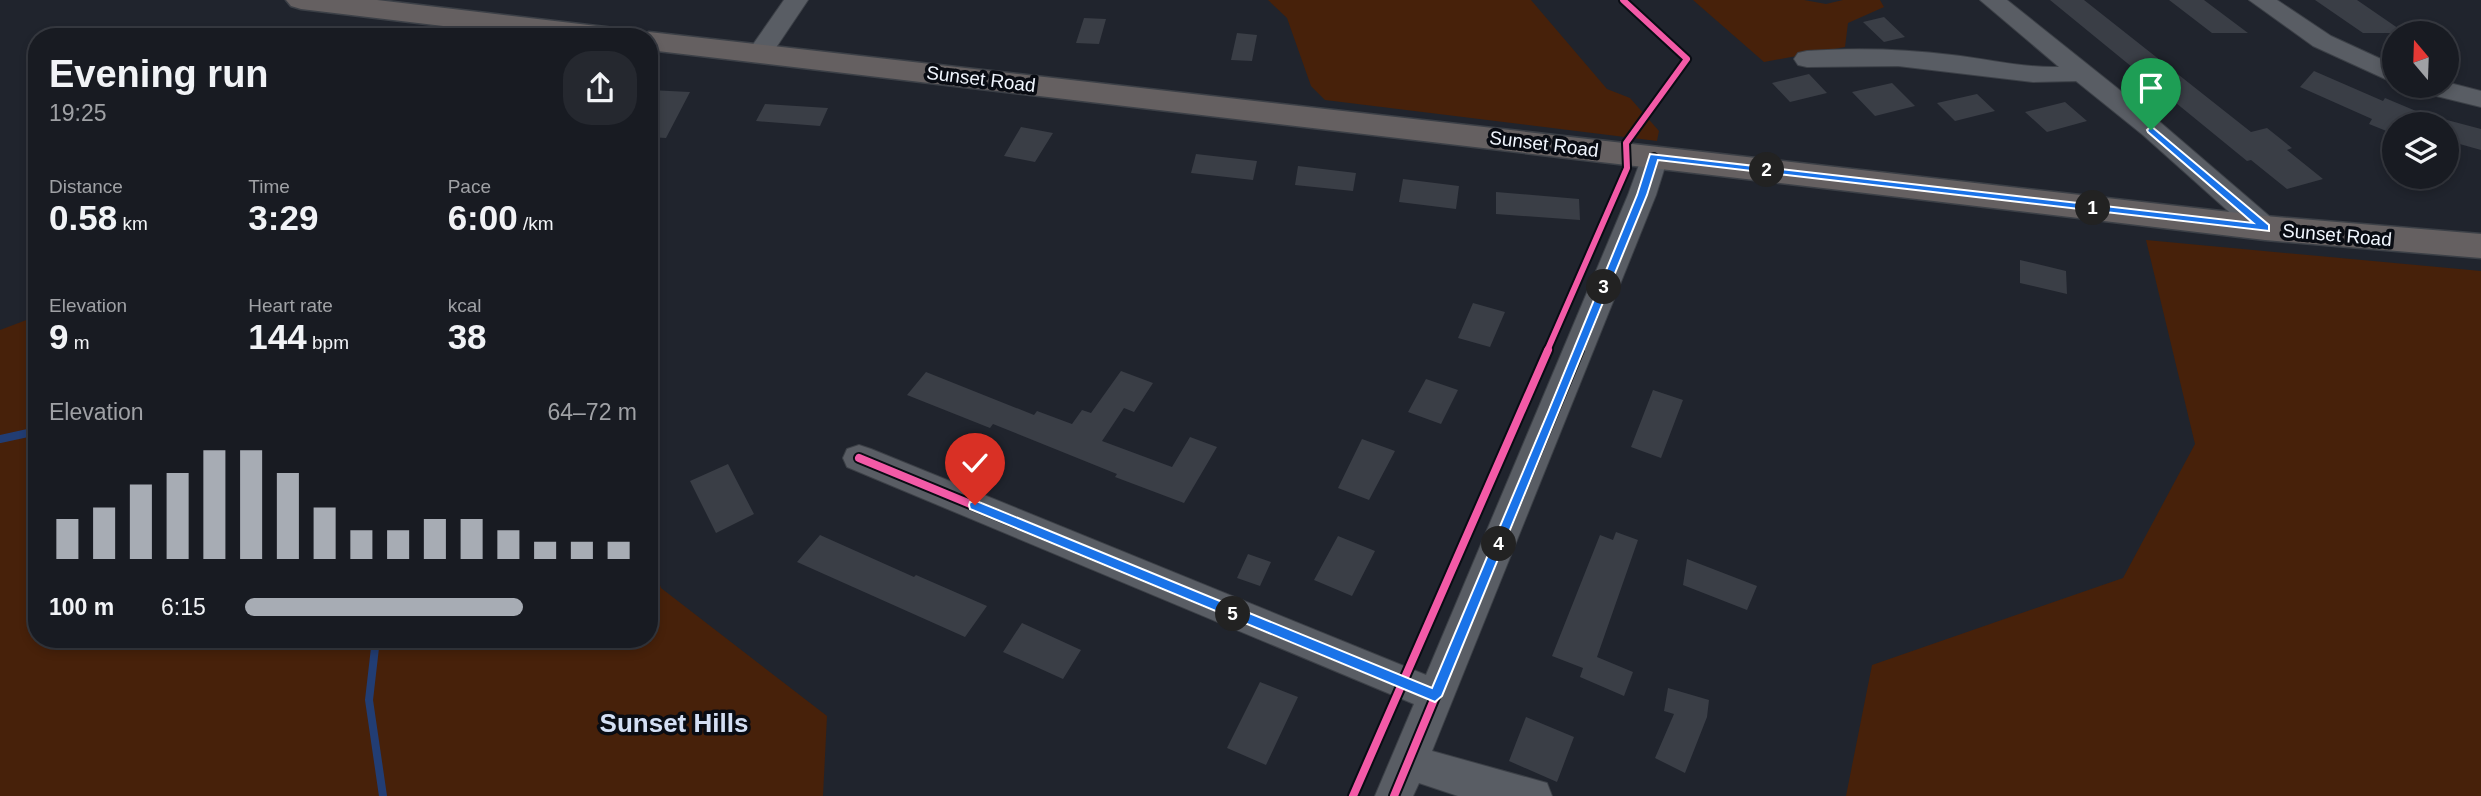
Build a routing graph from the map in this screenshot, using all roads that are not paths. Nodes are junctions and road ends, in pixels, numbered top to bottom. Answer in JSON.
{"nodes":[{"id":1,"x":301,"y":0,"type":"edge"},
{"id":2,"x":796,"y":0,"type":"edge"},
{"id":3,"x":1992,"y":0,"type":"edge"},
{"id":4,"x":2261,"y":0,"type":"edge"},
{"id":5,"x":538,"y":28,"type":"edge"},
{"id":6,"x":658,"y":42,"type":"edge"},
{"id":7,"x":760,"y":53,"type":"junction"},
{"id":8,"x":1807,"y":59,"type":"dead end"},
{"id":9,"x":2382,"y":69,"type":"edge"},
{"id":10,"x":2081,"y":72,"type":"junction"},
{"id":11,"x":2459,"y":94,"type":"edge"},
{"id":12,"x":2481,"y":99,"type":"edge"},
{"id":13,"x":1654,"y":157,"type":"junction"},
{"id":14,"x":2265,"y":228,"type":"junction"},
{"id":15,"x":2481,"y":246,"type":"edge"},
{"id":16,"x":859,"y":458,"type":"dead end"},
{"id":17,"x":1435,"y":696,"type":"junction"},
{"id":18,"x":1401,"y":779,"type":"edge"},
{"id":19,"x":1533,"y":796,"type":"edge"}],
"edges":[{"from":1,"to":5,"type":"main road"},
{"from":2,"to":7,"type":"street"},
{"from":3,"to":10,"type":"street"},
{"from":4,"to":9,"type":"street"},
{"from":6,"to":7,"type":"main road","name":"Sunset Road"},
{"from":7,"to":13,"type":"main road","name":"Sunset Road"},
{"from":8,"to":10,"type":"street"},
{"from":10,"to":14,"type":"street"},
{"from":11,"to":12,"type":"street"},
{"from":13,"to":14,"type":"main road","name":"Sunset Road"},
{"from":13,"to":17,"type":"street"},
{"from":14,"to":15,"type":"main road","name":"Sunset Road"},
{"from":16,"to":17,"type":"street"},
{"from":17,"to":18,"type":"street"},
{"from":18,"to":19,"type":"street"}]}
